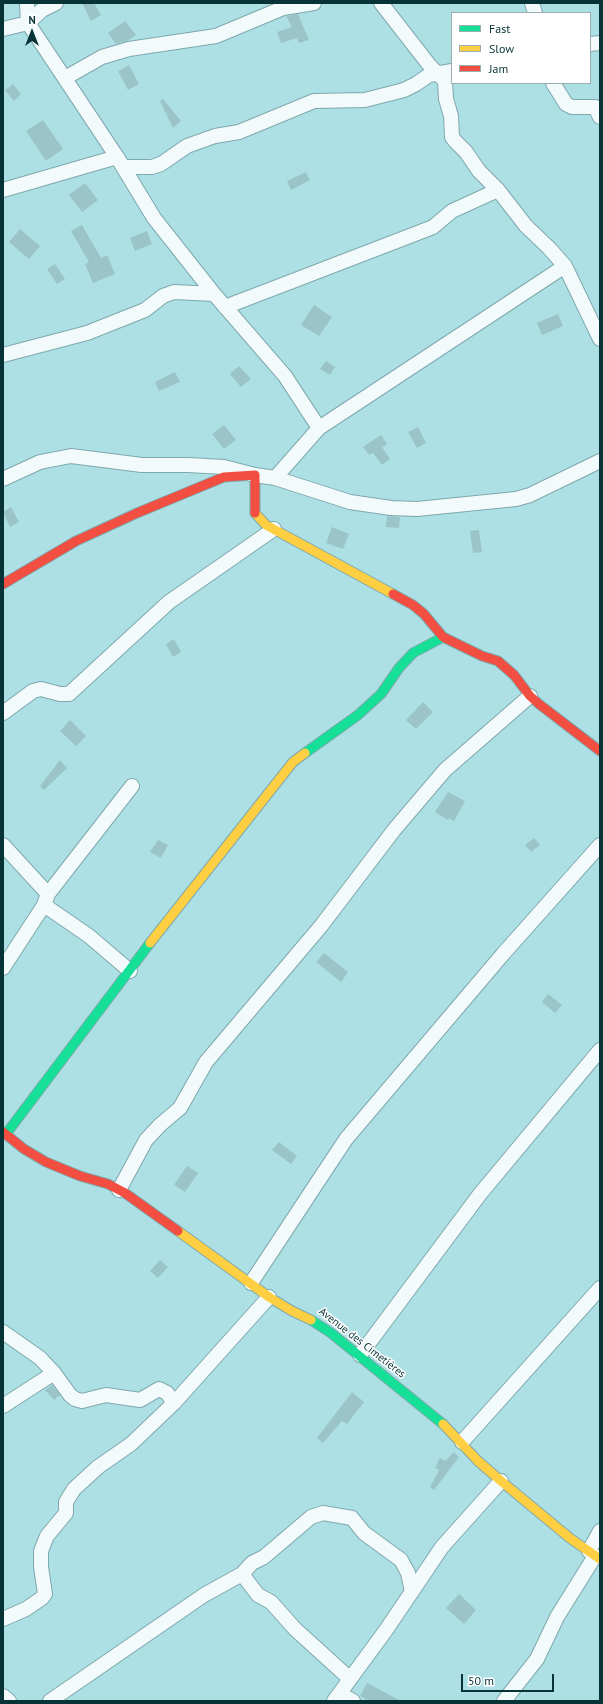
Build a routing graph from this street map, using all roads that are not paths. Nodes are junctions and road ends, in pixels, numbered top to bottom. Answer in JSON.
{"nodes":[{"id":1,"x":27,"y":3,"type":"edge"},
{"id":2,"x":56,"y":3,"type":"edge"},
{"id":3,"x":314,"y":3,"type":"edge"},
{"id":4,"x":380,"y":3,"type":"edge"},
{"id":5,"x":28,"y":23,"type":"junction"},
{"id":6,"x":3,"y":29,"type":"edge"},
{"id":7,"x":451,"y":71,"type":"edge"},
{"id":8,"x":438,"y":73,"type":"junction"},
{"id":9,"x":65,"y":78,"type":"junction"},
{"id":10,"x":554,"y":84,"type":"edge"},
{"id":11,"x":600,"y":117,"type":"edge"},
{"id":12,"x":121,"y":162,"type":"junction"},
{"id":13,"x":3,"y":190,"type":"edge"},
{"id":14,"x":498,"y":190,"type":"junction"},
{"id":15,"x":565,"y":266,"type":"junction"},
{"id":16,"x":214,"y":294,"type":"junction"},
{"id":17,"x":225,"y":307,"type":"junction"},
{"id":18,"x":600,"y":339,"type":"edge"},
{"id":19,"x":3,"y":355,"type":"edge"},
{"id":20,"x":319,"y":428,"type":"junction"},
{"id":21,"x":600,"y":461,"type":"edge"},
{"id":22,"x":255,"y":475,"type":"junction"},
{"id":23,"x":275,"y":478,"type":"junction"},
{"id":24,"x":3,"y":479,"type":"edge"},
{"id":25,"x":256,"y":515,"type":"junction"},
{"id":26,"x":274,"y":529,"type":"junction"},
{"id":27,"x":254,"y":543,"type":"junction"},
{"id":28,"x":3,"y":584,"type":"edge"},
{"id":29,"x":443,"y":637,"type":"junction"},
{"id":30,"x":530,"y":696,"type":"junction"},
{"id":31,"x":3,"y":713,"type":"edge"},
{"id":32,"x":600,"y":751,"type":"edge"},
{"id":33,"x":132,"y":786,"type":"dead end"},
{"id":34,"x":3,"y":845,"type":"edge"},
{"id":35,"x":600,"y":845,"type":"edge"},
{"id":36,"x":46,"y":899,"type":"junction"},
{"id":37,"x":3,"y":968,"type":"edge"},
{"id":38,"x":130,"y":971,"type":"junction"},
{"id":39,"x":600,"y":1050,"type":"edge"},
{"id":40,"x":4,"y":1133,"type":"edge"},
{"id":41,"x":119,"y":1190,"type":"junction"},
{"id":42,"x":251,"y":1284,"type":"junction"},
{"id":43,"x":600,"y":1288,"type":"edge"},
{"id":44,"x":269,"y":1297,"type":"junction"},
{"id":45,"x":3,"y":1332,"type":"edge"},
{"id":46,"x":360,"y":1355,"type":"junction"},
{"id":47,"x":54,"y":1373,"type":"junction"},
{"id":48,"x":174,"y":1403,"type":"junction"},
{"id":49,"x":3,"y":1406,"type":"edge"},
{"id":50,"x":462,"y":1442,"type":"junction"},
{"id":51,"x":501,"y":1481,"type":"junction"},
{"id":52,"x":600,"y":1531,"type":"edge"},
{"id":53,"x":594,"y":1555,"type":"edge"},
{"id":54,"x":242,"y":1574,"type":"junction"},
{"id":55,"x":412,"y":1592,"type":"junction"},
{"id":56,"x":3,"y":1619,"type":"edge"},
{"id":57,"x":350,"y":1678,"type":"junction"},
{"id":58,"x":3,"y":1696,"type":"edge"},
{"id":59,"x":337,"y":1697,"type":"edge"},
{"id":60,"x":9,"y":1701,"type":"edge"},
{"id":61,"x":50,"y":1701,"type":"edge"},
{"id":62,"x":354,"y":1701,"type":"edge"},
{"id":63,"x":504,"y":1701,"type":"edge"}],
"edges":[{"from":1,"to":5,"type":"street"},
{"from":2,"to":5,"type":"street"},
{"from":3,"to":9,"type":"street"},
{"from":4,"to":8,"type":"street"},
{"from":5,"to":6,"type":"street"},
{"from":5,"to":9,"type":"street"},
{"from":7,"to":8,"type":"street"},
{"from":8,"to":12,"type":"street"},
{"from":8,"to":14,"type":"street"},
{"from":9,"to":12,"type":"street"},
{"from":10,"to":11,"type":"street"},
{"from":12,"to":13,"type":"street"},
{"from":12,"to":16,"type":"street"},
{"from":14,"to":15,"type":"street"},
{"from":14,"to":17,"type":"street"},
{"from":15,"to":18,"type":"street"},
{"from":15,"to":20,"type":"street"},
{"from":16,"to":17,"type":"street"},
{"from":16,"to":19,"type":"street"},
{"from":17,"to":20,"type":"street"},
{"from":20,"to":23,"type":"street"},
{"from":21,"to":23,"type":"street"},
{"from":22,"to":23,"type":"street"},
{"from":22,"to":24,"type":"street"},
{"from":22,"to":25,"type":"street"},
{"from":22,"to":28,"type":"street"},
{"from":25,"to":26,"type":"street"},
{"from":25,"to":27,"type":"street"},
{"from":26,"to":27,"type":"street"},
{"from":26,"to":29,"type":"street"},
{"from":27,"to":31,"type":"street"},
{"from":29,"to":30,"type":"street"},
{"from":29,"to":38,"type":"street"},
{"from":30,"to":32,"type":"street"},
{"from":30,"to":41,"type":"street"},
{"from":33,"to":36,"type":"street"},
{"from":34,"to":36,"type":"street"},
{"from":35,"to":42,"type":"street"},
{"from":36,"to":37,"type":"street"},
{"from":36,"to":38,"type":"street"},
{"from":38,"to":40,"type":"street"},
{"from":39,"to":46,"type":"street"},
{"from":40,"to":41,"type":"street","name":"Avenue des Cimetières"},
{"from":41,"to":42,"type":"street","name":"Avenue des Cimetières"},
{"from":42,"to":44,"type":"street","name":"Avenue des Cimetières"},
{"from":43,"to":50,"type":"street"},
{"from":44,"to":46,"type":"street","name":"Avenue des Cimetières"},
{"from":44,"to":48,"type":"street"},
{"from":45,"to":47,"type":"street"},
{"from":46,"to":50,"type":"street","name":"Avenue des Cimetières"},
{"from":47,"to":48,"type":"street"},
{"from":47,"to":49,"type":"street"},
{"from":48,"to":56,"type":"street"},
{"from":50,"to":51,"type":"street","name":"Avenue des Cimetières"},
{"from":51,"to":53,"type":"street","name":"Avenue des Cimetières"},
{"from":51,"to":55,"type":"street"},
{"from":52,"to":53,"type":"street"},
{"from":53,"to":63,"type":"street"},
{"from":54,"to":55,"type":"street"},
{"from":54,"to":57,"type":"street"},
{"from":54,"to":61,"type":"street"},
{"from":55,"to":57,"type":"street"},
{"from":57,"to":59,"type":"street"},
{"from":58,"to":60,"type":"street"},
{"from":59,"to":62,"type":"street"}]}
